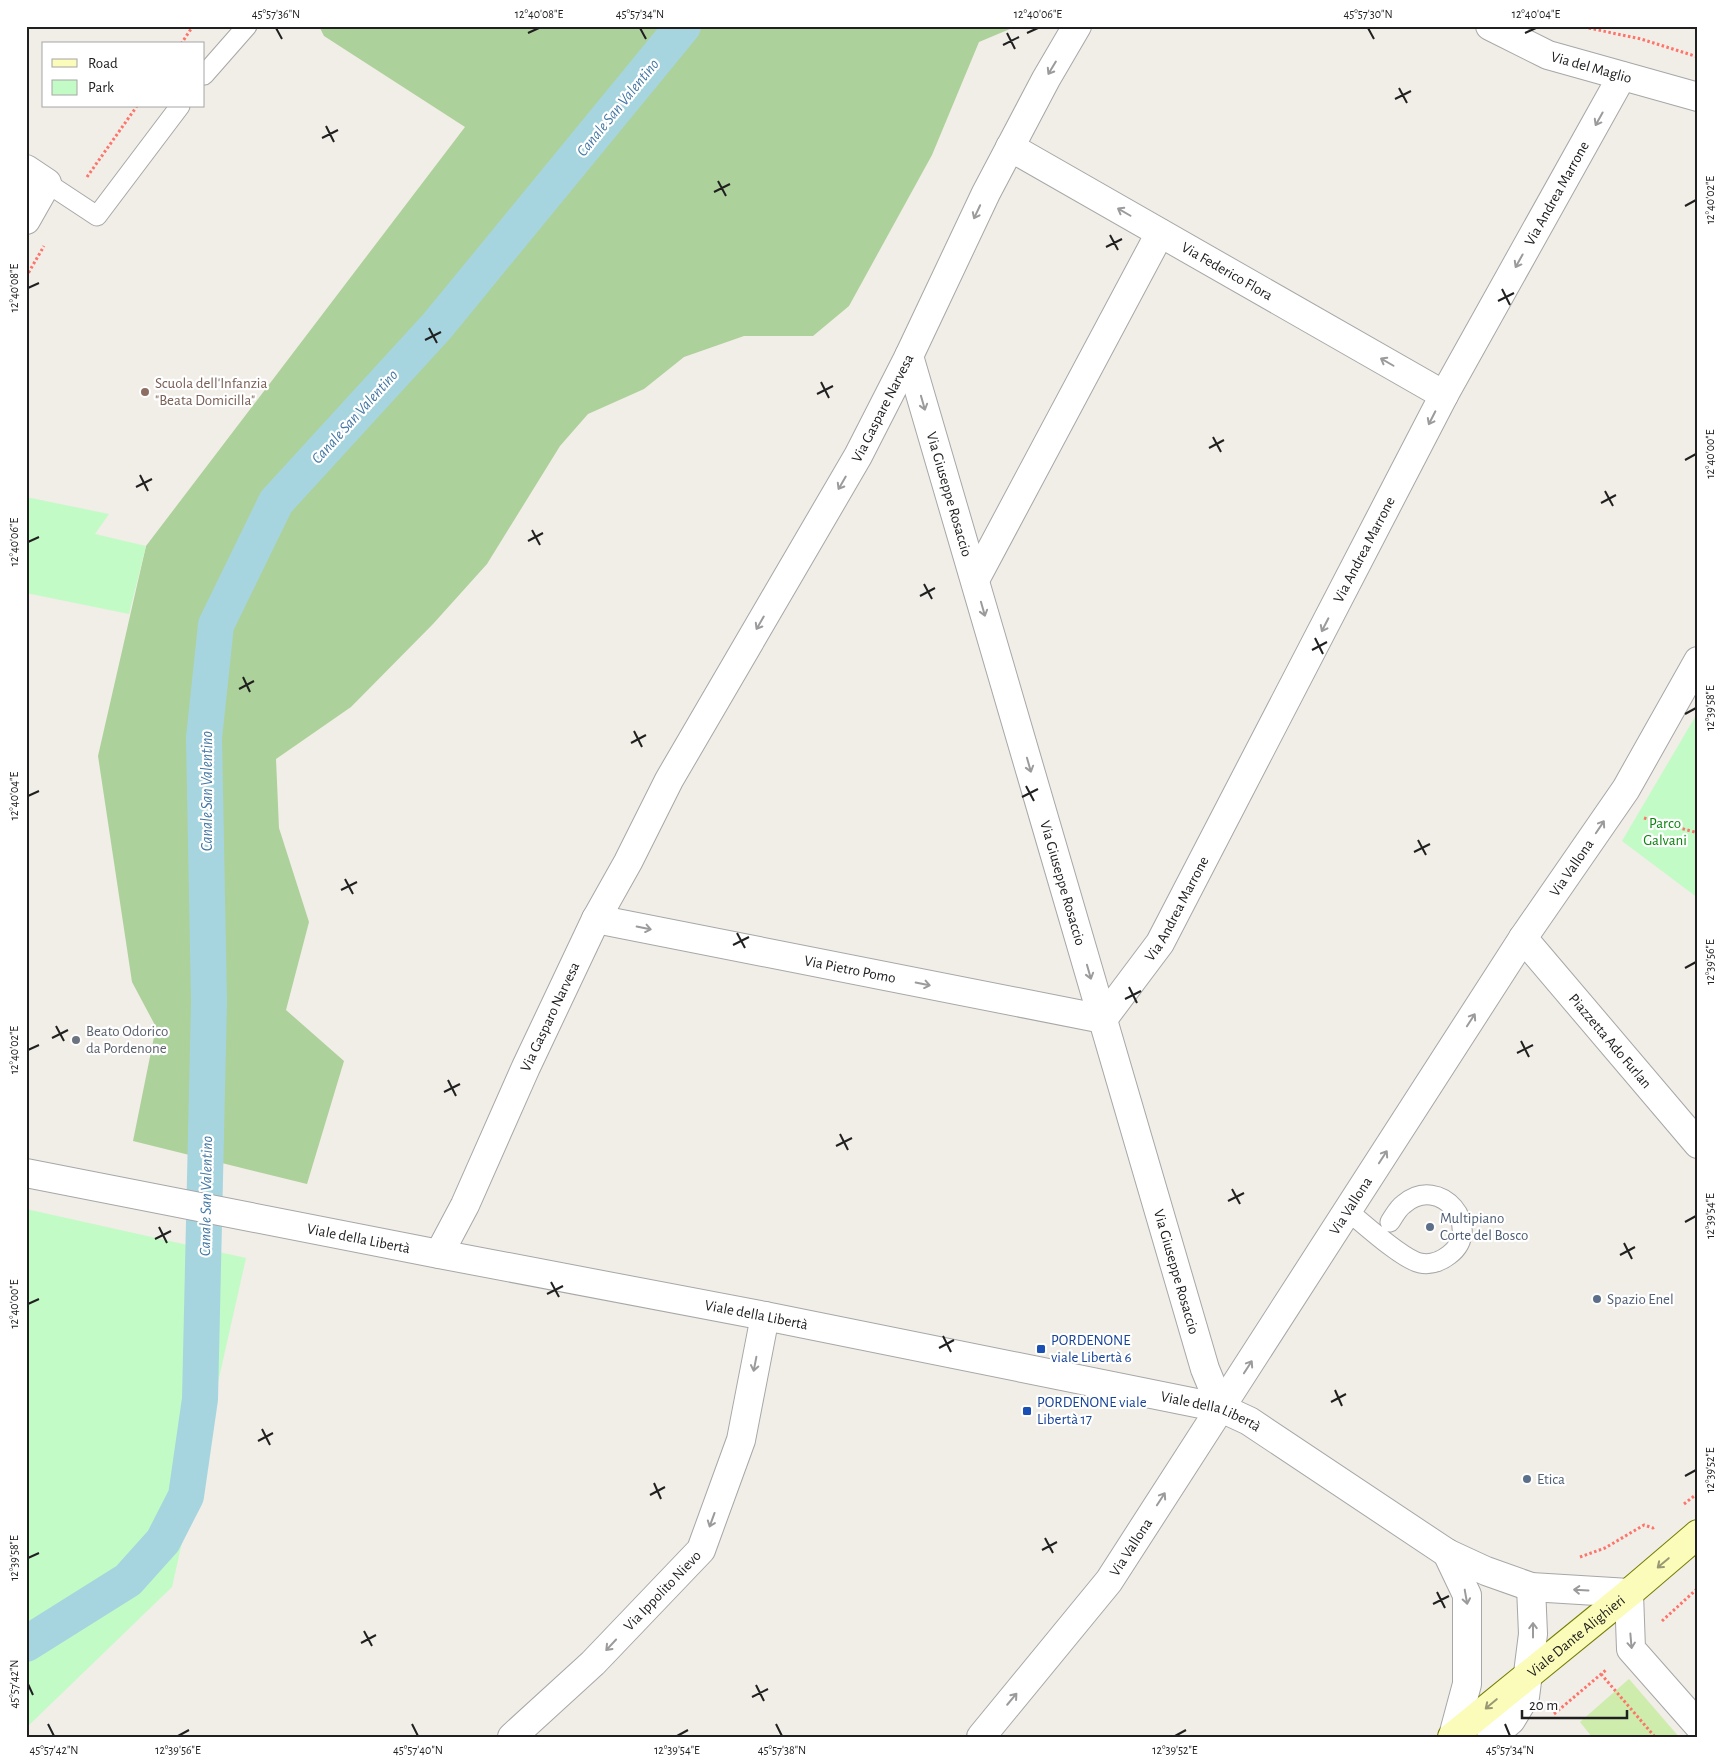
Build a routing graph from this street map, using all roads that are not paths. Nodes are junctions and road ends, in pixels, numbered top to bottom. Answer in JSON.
{"nodes":[{"id":1,"x":247,"y":26,"type":"edge"},
{"id":2,"x":1077,"y":26,"type":"edge"},
{"id":3,"x":1490,"y":26,"type":"edge"},
{"id":4,"x":205,"y":74,"type":"edge"},
{"id":5,"x":1622,"y":76,"type":"junction"},
{"id":6,"x":1698,"y":97,"type":"edge"},
{"id":7,"x":178,"y":108,"type":"edge"},
{"id":8,"x":1010,"y":147,"type":"junction"},
{"id":9,"x":37,"y":176,"type":"edge"},
{"id":10,"x":26,"y":220,"type":"edge"},
{"id":11,"x":1160,"y":233,"type":"junction"},
{"id":12,"x":909,"y":356,"type":"junction"},
{"id":13,"x":1444,"y":395,"type":"junction"},
{"id":14,"x":975,"y":580,"type":"junction"},
{"id":15,"x":1698,"y":660,"type":"edge"},
{"id":16,"x":669,"y":780,"type":"joint"},
{"id":17,"x":596,"y":919,"type":"junction"},
{"id":18,"x":1523,"y":938,"type":"junction"},
{"id":19,"x":1103,"y":1019,"type":"junction"},
{"id":20,"x":1698,"y":1144,"type":"edge"},
{"id":21,"x":26,"y":1173,"type":"edge"},
{"id":22,"x":1348,"y":1211,"type":"junction"},
{"id":23,"x":1390,"y":1222,"type":"dead end"},
{"id":24,"x":439,"y":1254,"type":"junction"},
{"id":25,"x":765,"y":1316,"type":"junction"},
{"id":26,"x":1221,"y":1408,"type":"junction"},
{"id":27,"x":1698,"y":1534,"type":"edge"},
{"id":28,"x":1447,"y":1553,"type":"junction"},
{"id":29,"x":1531,"y":1587,"type":"junction"},
{"id":30,"x":1629,"y":1593,"type":"junction"},
{"id":31,"x":1529,"y":1673,"type":"junction"},
{"id":32,"x":1698,"y":1725,"type":"edge"},
{"id":33,"x":1453,"y":1736,"type":"edge"},
{"id":34,"x":512,"y":1737,"type":"edge"},
{"id":35,"x":981,"y":1737,"type":"edge"},
{"id":36,"x":1491,"y":1737,"type":"edge"}],
"edges":[{"from":1,"to":4,"type":"lane"},
{"from":2,"to":8,"type":"street","name":"Via Gaspare Narvesa","one_way":true},
{"from":3,"to":5,"type":"street","name":"Via del Maglio"},
{"from":5,"to":6,"type":"street","name":"Via del Maglio"},
{"from":5,"to":13,"type":"street","name":"Via Andrea Marrone","one_way":true},
{"from":7,"to":9,"type":"lane"},
{"from":11,"to":8,"type":"street","name":"Via Federico Flora","one_way":true},
{"from":8,"to":12,"type":"street","name":"Via Gaspare Narvesa","one_way":true},
{"from":9,"to":10,"type":"street"},
{"from":13,"to":11,"type":"street","name":"Via Federico Flora","one_way":true},
{"from":11,"to":14,"type":"street"},
{"from":12,"to":14,"type":"street","name":"Via Giuseppe Rosaccio","one_way":true},
{"from":12,"to":16,"type":"street","name":"Via Gaspare Narvesa","one_way":true},
{"from":13,"to":19,"type":"street","name":"Via Andrea Marrone","one_way":true},
{"from":14,"to":19,"type":"street","name":"Via Giuseppe Rosaccio","one_way":true},
{"from":18,"to":15,"type":"street","name":"Via Vallona","one_way":true},
{"from":16,"to":17,"type":"street","name":"Via Gasparo Narvesa"},
{"from":17,"to":19,"type":"street","name":"Via Pietro Pomo","one_way":true},
{"from":17,"to":24,"type":"street","name":"Via Gasparo Narvesa"},
{"from":18,"to":20,"type":"street","name":"Piazzetta Ado Furlan"},
{"from":22,"to":18,"type":"street","name":"Via Vallona","one_way":true},
{"from":19,"to":26,"type":"street","name":"Via Giuseppe Rosaccio"},
{"from":21,"to":24,"type":"street","name":"Viale della Libertà"},
{"from":22,"to":23,"type":"lane"},
{"from":26,"to":22,"type":"street","name":"Via Vallona","one_way":true},
{"from":24,"to":25,"type":"street","name":"Viale della Libertà"},
{"from":25,"to":26,"type":"street","name":"Viale della Libertà"},
{"from":25,"to":34,"type":"street","name":"Via Ippolito Nievo","one_way":true},
{"from":26,"to":28,"type":"street","name":"Viale della Libertà"},
{"from":35,"to":26,"type":"street","name":"Via Vallona","one_way":true},
{"from":27,"to":30,"type":"main road","name":"Viale Dante Alighieri","one_way":true},
{"from":28,"to":29,"type":"street","name":"Viale della Libertà"},
{"from":28,"to":33,"type":"street","one_way":true},
{"from":30,"to":29,"type":"street","name":"Viale della Libertà","one_way":true},
{"from":31,"to":29,"type":"street","one_way":true},
{"from":30,"to":31,"type":"main road","name":"Viale Dante Alighieri"},
{"from":30,"to":32,"type":"street","one_way":true},
{"from":31,"to":33,"type":"main road","name":"Viale Dante Alighieri","one_way":true},
{"from":31,"to":36,"type":"street"}]}
